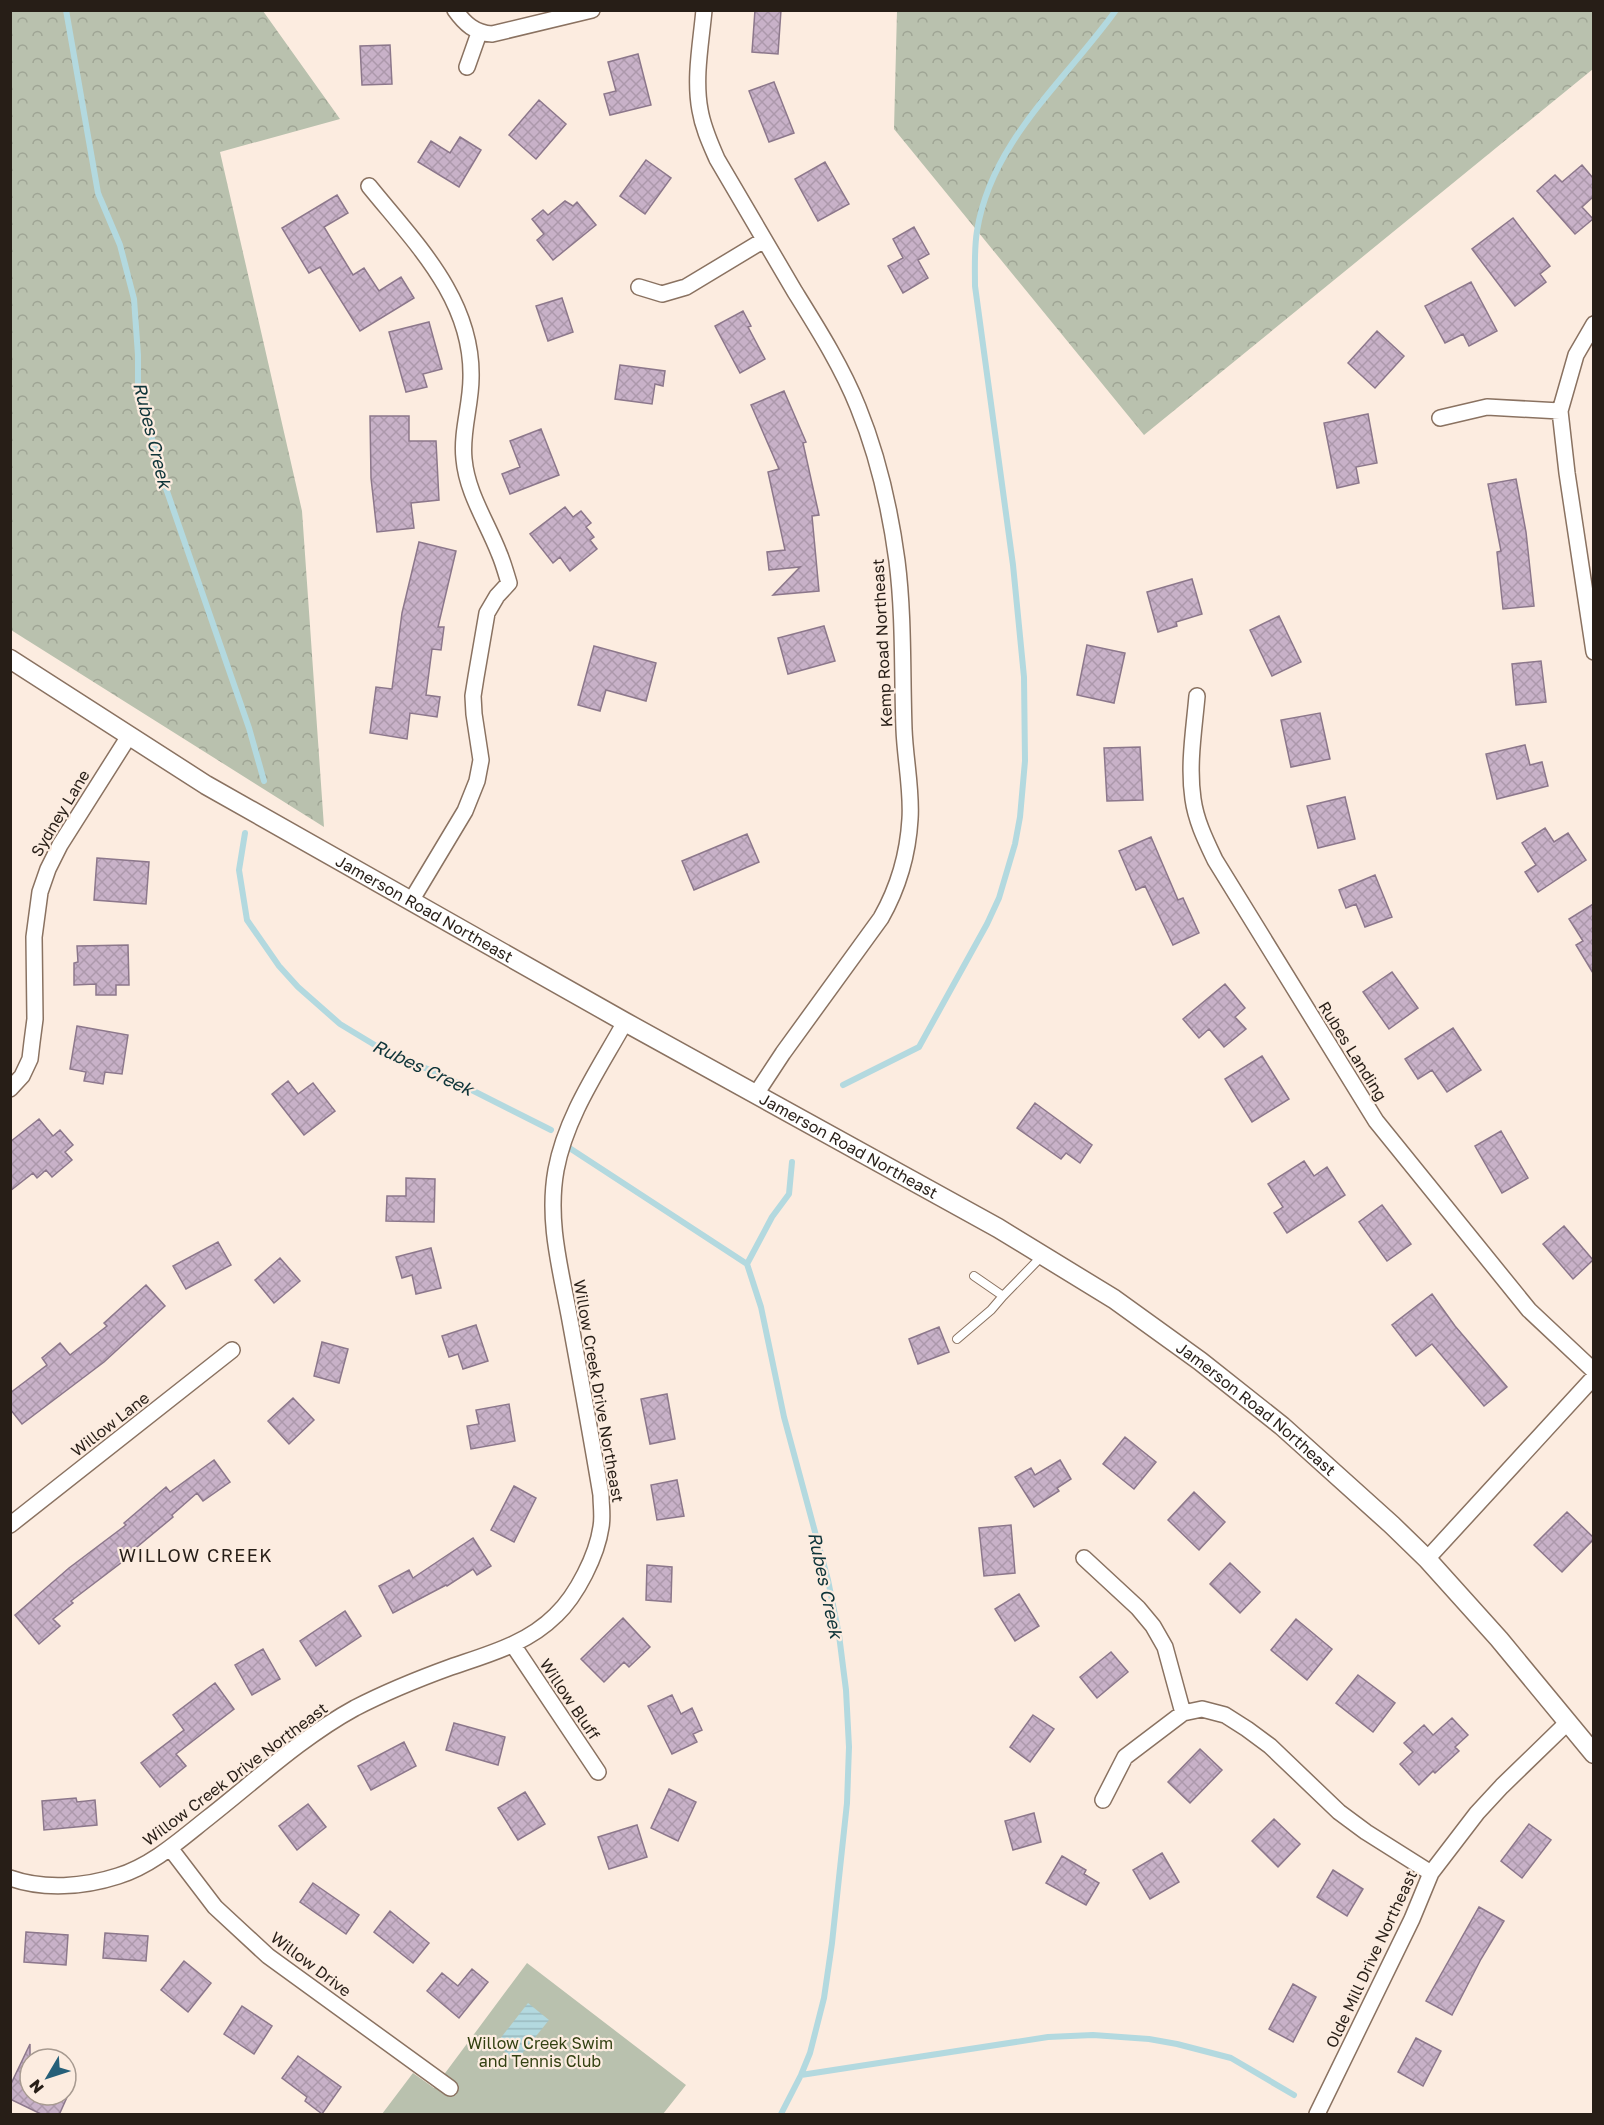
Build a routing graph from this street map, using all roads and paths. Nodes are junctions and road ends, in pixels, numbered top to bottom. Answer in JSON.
{"nodes":[{"id":1,"x":455,"y":10,"type":"edge"},
{"id":2,"x":592,"y":10,"type":"edge"},
{"id":3,"x":704,"y":10,"type":"edge"},
{"id":4,"x":479,"y":33,"type":"junction"},
{"id":5,"x":467,"y":67,"type":"dead end"},
{"id":6,"x":369,"y":186,"type":"dead end"},
{"id":7,"x":764,"y":240,"type":"junction"},
{"id":8,"x":639,"y":287,"type":"dead end"},
{"id":9,"x":1593,"y":324,"type":"edge"},
{"id":10,"x":1560,"y":411,"type":"junction"},
{"id":11,"x":1440,"y":418,"type":"dead end"},
{"id":12,"x":1593,"y":652,"type":"edge"},
{"id":13,"x":10,"y":659,"type":"edge"},
{"id":14,"x":1197,"y":696,"type":"dead end"},
{"id":15,"x":129,"y":736,"type":"junction"},
{"id":16,"x":411,"y":901,"type":"junction"},
{"id":17,"x":625,"y":1022,"type":"junction"},
{"id":18,"x":10,"y":1089,"type":"edge"},
{"id":19,"x":756,"y":1094,"type":"junction"},
{"id":20,"x":1043,"y":1255,"type":"junction"},
{"id":21,"x":974,"y":1276,"type":"dead end"},
{"id":22,"x":1003,"y":1296,"type":"junction"},
{"id":23,"x":957,"y":1339,"type":"dead end"},
{"id":24,"x":232,"y":1350,"type":"dead end"},
{"id":25,"x":1593,"y":1371,"type":"edge"},
{"id":26,"x":1593,"y":1377,"type":"edge"},
{"id":27,"x":10,"y":1525,"type":"edge"},
{"id":28,"x":1084,"y":1558,"type":"dead end"},
{"id":29,"x":1427,"y":1558,"type":"junction"},
{"id":30,"x":513,"y":1646,"type":"junction"},
{"id":31,"x":1183,"y":1713,"type":"junction"},
{"id":32,"x":1568,"y":1722,"type":"junction"},
{"id":33,"x":1593,"y":1754,"type":"edge"},
{"id":34,"x":598,"y":1772,"type":"dead end"},
{"id":35,"x":1102,"y":1800,"type":"dead end"},
{"id":36,"x":170,"y":1848,"type":"junction"},
{"id":37,"x":1431,"y":1873,"type":"junction"},
{"id":38,"x":10,"y":1878,"type":"edge"},
{"id":39,"x":450,"y":2088,"type":"dead end"},
{"id":40,"x":1317,"y":2115,"type":"edge"}],
"edges":[{"from":1,"to":4,"type":"street"},
{"from":2,"to":4,"type":"street"},
{"from":3,"to":7,"type":"street","name":"Kemp Road Northeast"},
{"from":4,"to":5,"type":"street"},
{"from":6,"to":16,"type":"street"},
{"from":7,"to":8,"type":"street"},
{"from":7,"to":19,"type":"street","name":"Kemp Road Northeast"},
{"from":9,"to":10,"type":"street"},
{"from":10,"to":11,"type":"street"},
{"from":10,"to":12,"type":"street"},
{"from":13,"to":15,"type":"street","name":"Jamerson Road Northeast"},
{"from":14,"to":25,"type":"street","name":"Rubes Landing"},
{"from":15,"to":16,"type":"street","name":"Jamerson Road Northeast"},
{"from":15,"to":18,"type":"street","name":"Sydney Lane"},
{"from":16,"to":17,"type":"street","name":"Jamerson Road Northeast"},
{"from":17,"to":19,"type":"street","name":"Jamerson Road Northeast"},
{"from":17,"to":30,"type":"street","name":"Willow Creek Drive Northeast"},
{"from":19,"to":20,"type":"street","name":"Jamerson Road Northeast"},
{"from":20,"to":22,"type":"lane"},
{"from":20,"to":29,"type":"street","name":"Jamerson Road Northeast"},
{"from":21,"to":22,"type":"lane"},
{"from":22,"to":23,"type":"lane"},
{"from":24,"to":27,"type":"street","name":"Willow Lane"},
{"from":26,"to":29,"type":"street"},
{"from":28,"to":31,"type":"street"},
{"from":29,"to":32,"type":"street","name":"Jamerson Road Northeast"},
{"from":30,"to":34,"type":"street","name":"Willow Bluff"},
{"from":30,"to":36,"type":"street","name":"Willow Creek Drive Northeast"},
{"from":31,"to":35,"type":"street"},
{"from":31,"to":37,"type":"street"},
{"from":32,"to":33,"type":"street","name":"Jamerson Road Northeast"},
{"from":32,"to":37,"type":"street","name":"Olde Mill Drive Northeast"},
{"from":36,"to":38,"type":"street","name":"Willow Creek Drive Northeast"},
{"from":36,"to":39,"type":"street","name":"Willow Drive"},
{"from":37,"to":40,"type":"street","name":"Olde Mill Drive Northeast"}]}
